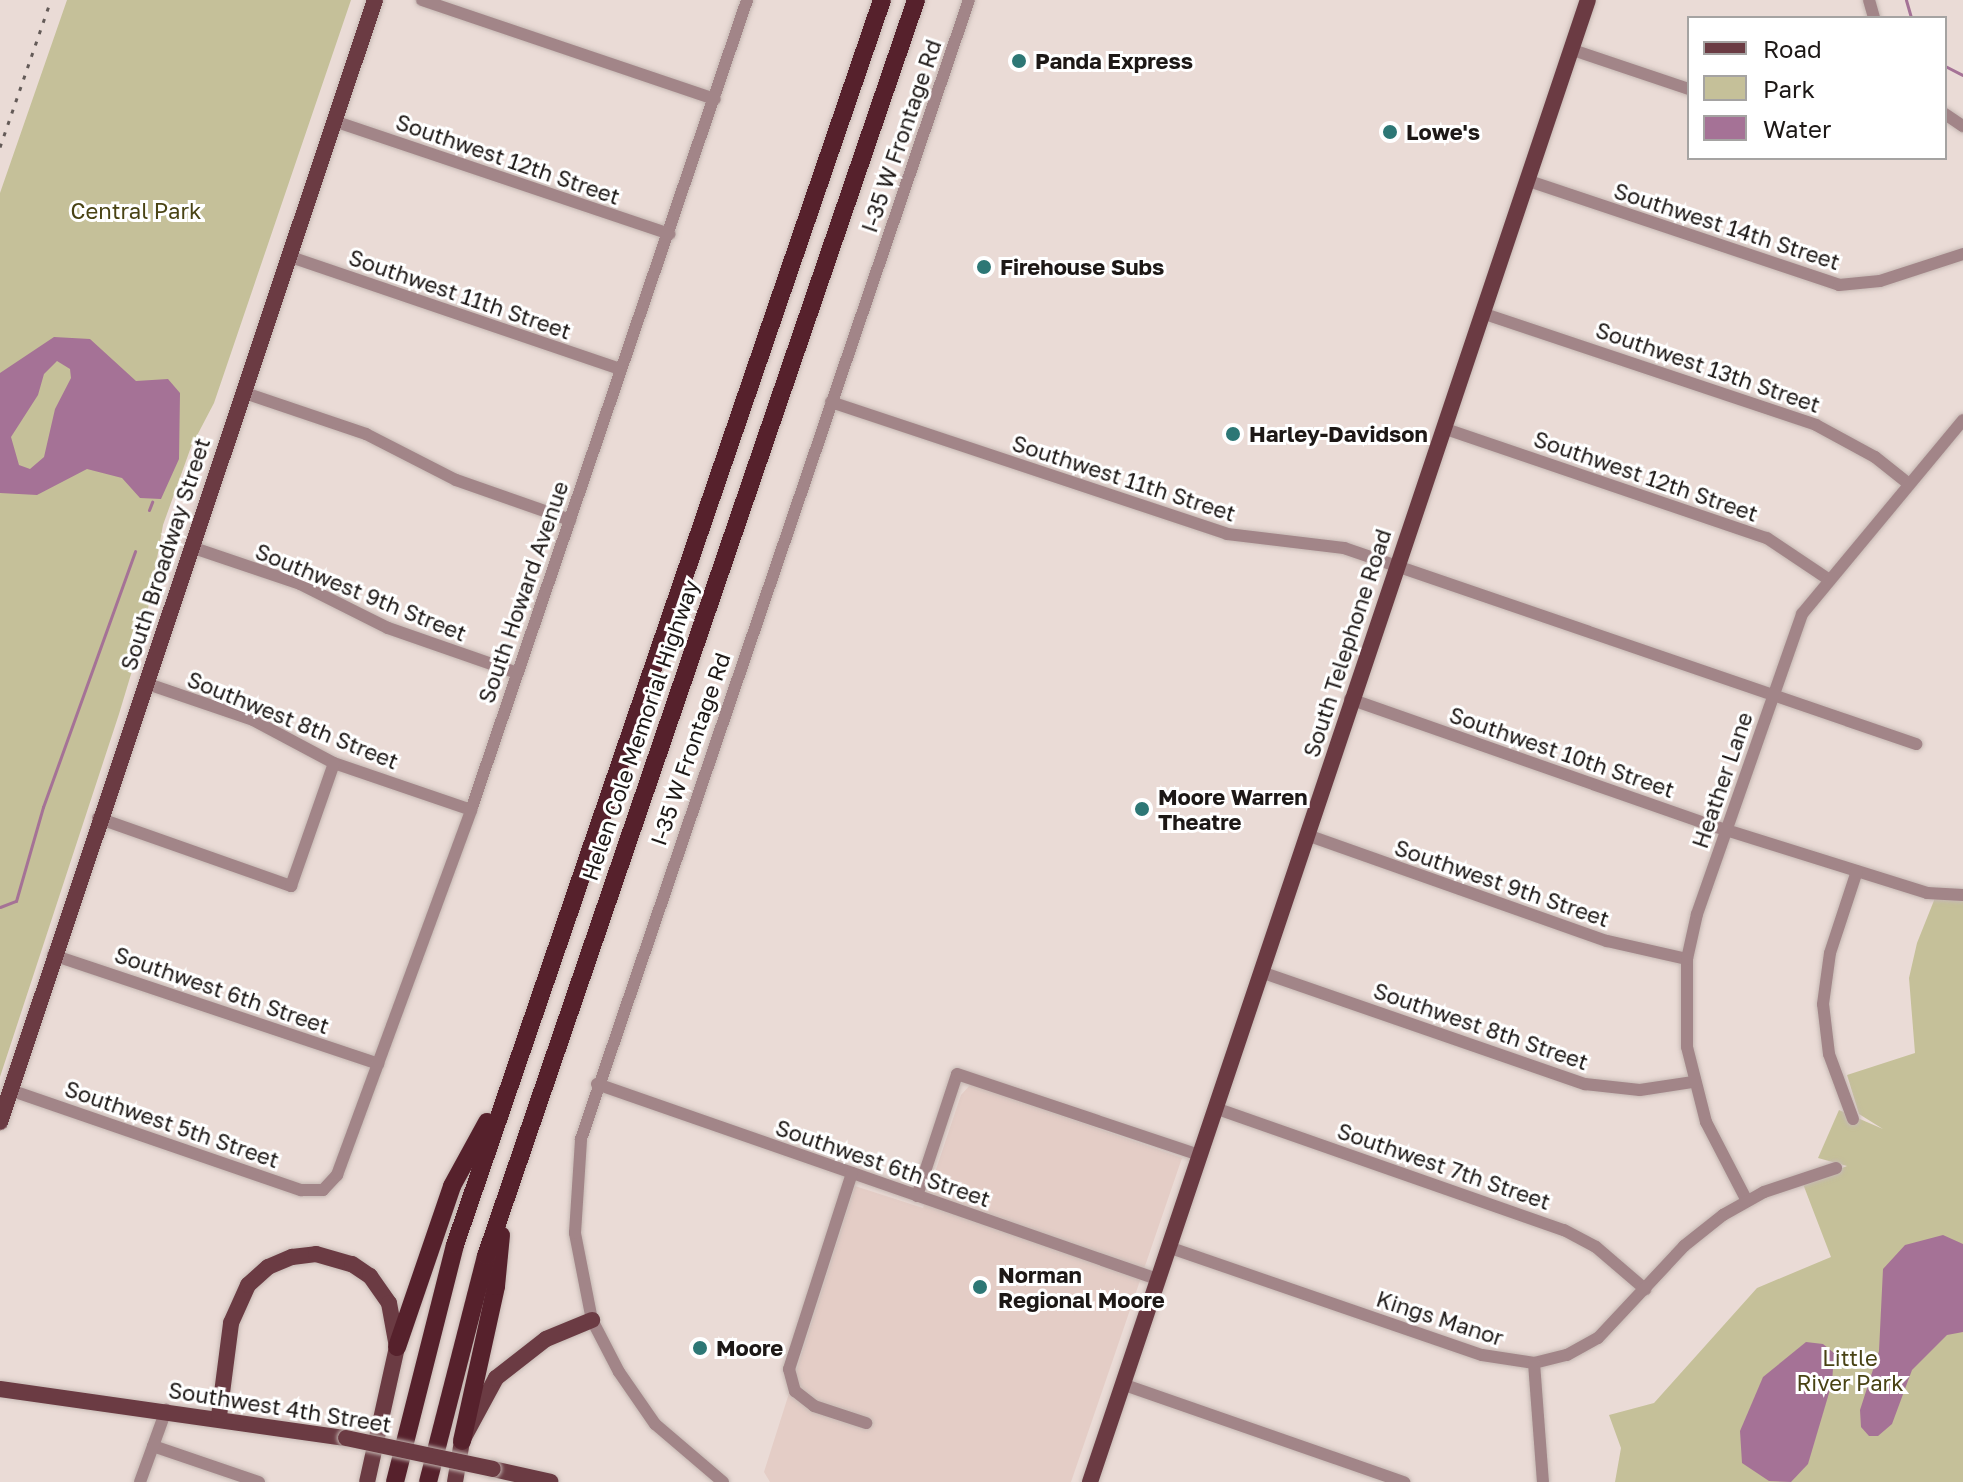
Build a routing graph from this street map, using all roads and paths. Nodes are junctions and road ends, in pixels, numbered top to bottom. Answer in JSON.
{"nodes":[{"id":1,"x":375,"y":0,"type":"edge"},
{"id":2,"x":422,"y":0,"type":"edge"},
{"id":3,"x":747,"y":0,"type":"edge"},
{"id":4,"x":882,"y":0,"type":"edge"},
{"id":5,"x":916,"y":0,"type":"edge"},
{"id":6,"x":969,"y":0,"type":"edge"},
{"id":7,"x":1588,"y":0,"type":"edge"},
{"id":8,"x":1570,"y":49,"type":"junction"},
{"id":9,"x":1687,"y":88,"type":"edge"},
{"id":10,"x":715,"y":99,"type":"junction"},
{"id":11,"x":334,"y":121,"type":"junction"},
{"id":12,"x":1526,"y":180,"type":"junction"},
{"id":13,"x":669,"y":234,"type":"junction"},
{"id":14,"x":1963,"y":254,"type":"edge"},
{"id":15,"x":288,"y":256,"type":"junction"},
{"id":16,"x":1482,"y":313,"type":"junction"},
{"id":17,"x":620,"y":369,"type":"junction"},
{"id":18,"x":242,"y":392,"type":"junction"},
{"id":19,"x":831,"y":402,"type":"junction"},
{"id":20,"x":1963,"y":420,"type":"edge"},
{"id":21,"x":1443,"y":428,"type":"junction"},
{"id":22,"x":1909,"y":484,"type":"junction"},
{"id":23,"x":570,"y":520,"type":"junction"},
{"id":24,"x":191,"y":547,"type":"junction"},
{"id":25,"x":1395,"y":565,"type":"junction"},
{"id":26,"x":1828,"y":579,"type":"junction"},
{"id":27,"x":517,"y":673,"type":"junction"},
{"id":28,"x":145,"y":683,"type":"junction"},
{"id":29,"x":1772,"y":695,"type":"junction"},
{"id":30,"x":1350,"y":699,"type":"junction"},
{"id":31,"x":1916,"y":744,"type":"dead end"},
{"id":32,"x":334,"y":763,"type":"junction"},
{"id":33,"x":471,"y":810,"type":"junction"},
{"id":34,"x":98,"y":818,"type":"junction"},
{"id":35,"x":1727,"y":828,"type":"junction"},
{"id":36,"x":1307,"y":835,"type":"junction"},
{"id":37,"x":1857,"y":871,"type":"junction"},
{"id":38,"x":1963,"y":895,"type":"edge"},
{"id":39,"x":53,"y":955,"type":"junction"},
{"id":40,"x":1687,"y":959,"type":"junction"},
{"id":41,"x":1261,"y":972,"type":"junction"},
{"id":42,"x":378,"y":1064,"type":"junction"},
{"id":43,"x":512,"y":1077,"type":"junction"},
{"id":44,"x":1693,"y":1082,"type":"junction"},
{"id":45,"x":597,"y":1084,"type":"junction"},
{"id":46,"x":10,"y":1090,"type":"junction"},
{"id":47,"x":1215,"y":1108,"type":"junction"},
{"id":48,"x":1853,"y":1119,"type":"dead end"},
{"id":49,"x":0,"y":1122,"type":"edge"},
{"id":50,"x":1199,"y":1155,"type":"junction"},
{"id":51,"x":1836,"y":1168,"type":"dead end"},
{"id":52,"x":852,"y":1173,"type":"junction"},
{"id":53,"x":323,"y":1190,"type":"joint"},
{"id":54,"x":917,"y":1196,"type":"junction"},
{"id":55,"x":1747,"y":1201,"type":"junction"},
{"id":56,"x":504,"y":1203,"type":"junction"},
{"id":57,"x":1168,"y":1247,"type":"junction"},
{"id":58,"x":1157,"y":1279,"type":"junction"},
{"id":59,"x":1645,"y":1289,"type":"junction"},
{"id":60,"x":592,"y":1320,"type":"junction"},
{"id":61,"x":397,"y":1347,"type":"junction"},
{"id":62,"x":1534,"y":1363,"type":"junction"},
{"id":63,"x":1122,"y":1384,"type":"junction"},
{"id":64,"x":0,"y":1389,"type":"edge"},
{"id":65,"x":166,"y":1410,"type":"junction"},
{"id":66,"x":219,"y":1416,"type":"junction"},
{"id":67,"x":866,"y":1423,"type":"dead end"},
{"id":68,"x":462,"y":1441,"type":"junction"},
{"id":69,"x":153,"y":1446,"type":"junction"},
{"id":70,"x":140,"y":1482,"type":"edge"},
{"id":71,"x":259,"y":1482,"type":"edge"},
{"id":72,"x":367,"y":1482,"type":"edge"},
{"id":73,"x":395,"y":1482,"type":"edge"},
{"id":74,"x":428,"y":1482,"type":"edge"},
{"id":75,"x":455,"y":1482,"type":"edge"},
{"id":76,"x":551,"y":1482,"type":"edge"},
{"id":77,"x":723,"y":1482,"type":"edge"},
{"id":78,"x":1090,"y":1482,"type":"edge"},
{"id":79,"x":1404,"y":1482,"type":"edge"},
{"id":80,"x":1543,"y":1482,"type":"edge"}],
"edges":[{"from":1,"to":11,"type":"main road","name":"South Broadway Street"},
{"from":2,"to":10,"type":"street"},
{"from":3,"to":10,"type":"street","name":"South Howard Avenue"},
{"from":4,"to":43,"type":"highway","name":"Helen Cole Memorial Highway"},
{"from":5,"to":56,"type":"highway","name":"Helen Cole Memorial Highway"},
{"from":6,"to":19,"type":"street","name":"I-35 W Frontage Rd"},
{"from":7,"to":8,"type":"main road","name":"South Telephone Road"},
{"from":8,"to":9,"type":"street"},
{"from":8,"to":12,"type":"main road","name":"South Telephone Road"},
{"from":10,"to":13,"type":"street","name":"South Howard Avenue"},
{"from":11,"to":13,"type":"street","name":"Southwest 12th Street"},
{"from":11,"to":15,"type":"main road","name":"South Broadway Street"},
{"from":12,"to":14,"type":"street","name":"Southwest 14th Street"},
{"from":12,"to":16,"type":"main road","name":"South Telephone Road"},
{"from":13,"to":17,"type":"street","name":"South Howard Avenue"},
{"from":15,"to":17,"type":"street","name":"Southwest 11th Street"},
{"from":15,"to":18,"type":"main road","name":"South Broadway Street"},
{"from":16,"to":21,"type":"main road","name":"South Telephone Road"},
{"from":16,"to":22,"type":"street","name":"Southwest 13th Street"},
{"from":17,"to":23,"type":"street","name":"South Howard Avenue"},
{"from":18,"to":23,"type":"street"},
{"from":18,"to":24,"type":"main road","name":"South Broadway Street"},
{"from":19,"to":25,"type":"street","name":"Southwest 11th Street"},
{"from":19,"to":45,"type":"street","name":"I-35 W Frontage Rd"},
{"from":20,"to":22,"type":"street","name":"Heather Lane"},
{"from":21,"to":25,"type":"main road","name":"South Telephone Road"},
{"from":21,"to":26,"type":"street","name":"Southwest 12th Street"},
{"from":22,"to":26,"type":"street","name":"Heather Lane"},
{"from":23,"to":27,"type":"street","name":"South Howard Avenue"},
{"from":24,"to":27,"type":"street","name":"Southwest 9th Street"},
{"from":24,"to":28,"type":"main road","name":"South Broadway Street"},
{"from":25,"to":29,"type":"street","name":"Southwest 11th Street"},
{"from":25,"to":30,"type":"main road","name":"South Telephone Road"},
{"from":26,"to":29,"type":"street","name":"Heather Lane"},
{"from":27,"to":33,"type":"street","name":"South Howard Avenue"},
{"from":28,"to":32,"type":"street","name":"Southwest 8th Street"},
{"from":28,"to":34,"type":"main road","name":"South Broadway Street"},
{"from":29,"to":31,"type":"street","name":"Southwest 11th Street"},
{"from":29,"to":35,"type":"street","name":"Heather Lane"},
{"from":30,"to":35,"type":"street","name":"Southwest 10th Street"},
{"from":30,"to":36,"type":"main road","name":"South Telephone Road"},
{"from":32,"to":33,"type":"street","name":"Southwest 8th Street"},
{"from":32,"to":34,"type":"street"},
{"from":33,"to":42,"type":"street","name":"South Howard Avenue"},
{"from":34,"to":39,"type":"main road","name":"South Broadway Street"},
{"from":35,"to":37,"type":"street","name":"Southwest 10th Street"},
{"from":35,"to":40,"type":"street","name":"Heather Lane"},
{"from":36,"to":40,"type":"street","name":"Southwest 9th Street"},
{"from":36,"to":41,"type":"main road","name":"South Telephone Road"},
{"from":37,"to":38,"type":"street","name":"Southwest 10th Street"},
{"from":37,"to":48,"type":"street"},
{"from":39,"to":42,"type":"street","name":"Southwest 6th Street"},
{"from":39,"to":46,"type":"main road","name":"South Broadway Street"},
{"from":40,"to":44,"type":"street","name":"Heather Lane"},
{"from":41,"to":44,"type":"street","name":"Southwest 8th Street"},
{"from":41,"to":47,"type":"main road","name":"South Telephone Road"},
{"from":42,"to":53,"type":"street","name":"South Howard Avenue"},
{"from":43,"to":61,"type":"highway"},
{"from":43,"to":73,"type":"highway","name":"Helen Cole Memorial Highway"},
{"from":44,"to":55,"type":"street","name":"Heather Lane"},
{"from":45,"to":52,"type":"street","name":"Southwest 6th Street"},
{"from":45,"to":60,"type":"street","name":"I-35 W Frontage Rd"},
{"from":46,"to":49,"type":"main road","name":"South Broadway Street"},
{"from":46,"to":53,"type":"street","name":"Southwest 5th Street"},
{"from":47,"to":50,"type":"main road","name":"South Telephone Road"},
{"from":47,"to":59,"type":"street","name":"Southwest 7th Street"},
{"from":50,"to":54,"type":"street"},
{"from":50,"to":57,"type":"main road","name":"South Telephone Road"},
{"from":51,"to":55,"type":"street","name":"Kings Manor"},
{"from":52,"to":54,"type":"street","name":"Southwest 6th Street"},
{"from":52,"to":67,"type":"street"},
{"from":54,"to":58,"type":"street","name":"Southwest 6th Street"},
{"from":55,"to":59,"type":"street","name":"Kings Manor"},
{"from":56,"to":68,"type":"highway"},
{"from":56,"to":74,"type":"highway","name":"Helen Cole Memorial Highway"},
{"from":57,"to":58,"type":"main road","name":"South Telephone Road"},
{"from":57,"to":62,"type":"street","name":"Kings Manor"},
{"from":58,"to":63,"type":"main road","name":"South Telephone Road"},
{"from":59,"to":62,"type":"street","name":"Kings Manor"},
{"from":60,"to":68,"type":"main road"},
{"from":60,"to":77,"type":"street","name":"I-35 W Frontage Rd"},
{"from":61,"to":66,"type":"main road"},
{"from":61,"to":72,"type":"main road"},
{"from":62,"to":80,"type":"street"},
{"from":63,"to":78,"type":"main road","name":"South Telephone Road"},
{"from":63,"to":79,"type":"street"},
{"from":64,"to":65,"type":"main road","name":"Southwest 4th Street"},
{"from":65,"to":66,"type":"main road","name":"Southwest 4th Street"},
{"from":65,"to":69,"type":"street"},
{"from":66,"to":76,"type":"main road","name":"Southwest 4th Street","bridge":true},
{"from":68,"to":75,"type":"main road"},
{"from":69,"to":70,"type":"street"},
{"from":69,"to":71,"type":"street"}]}
